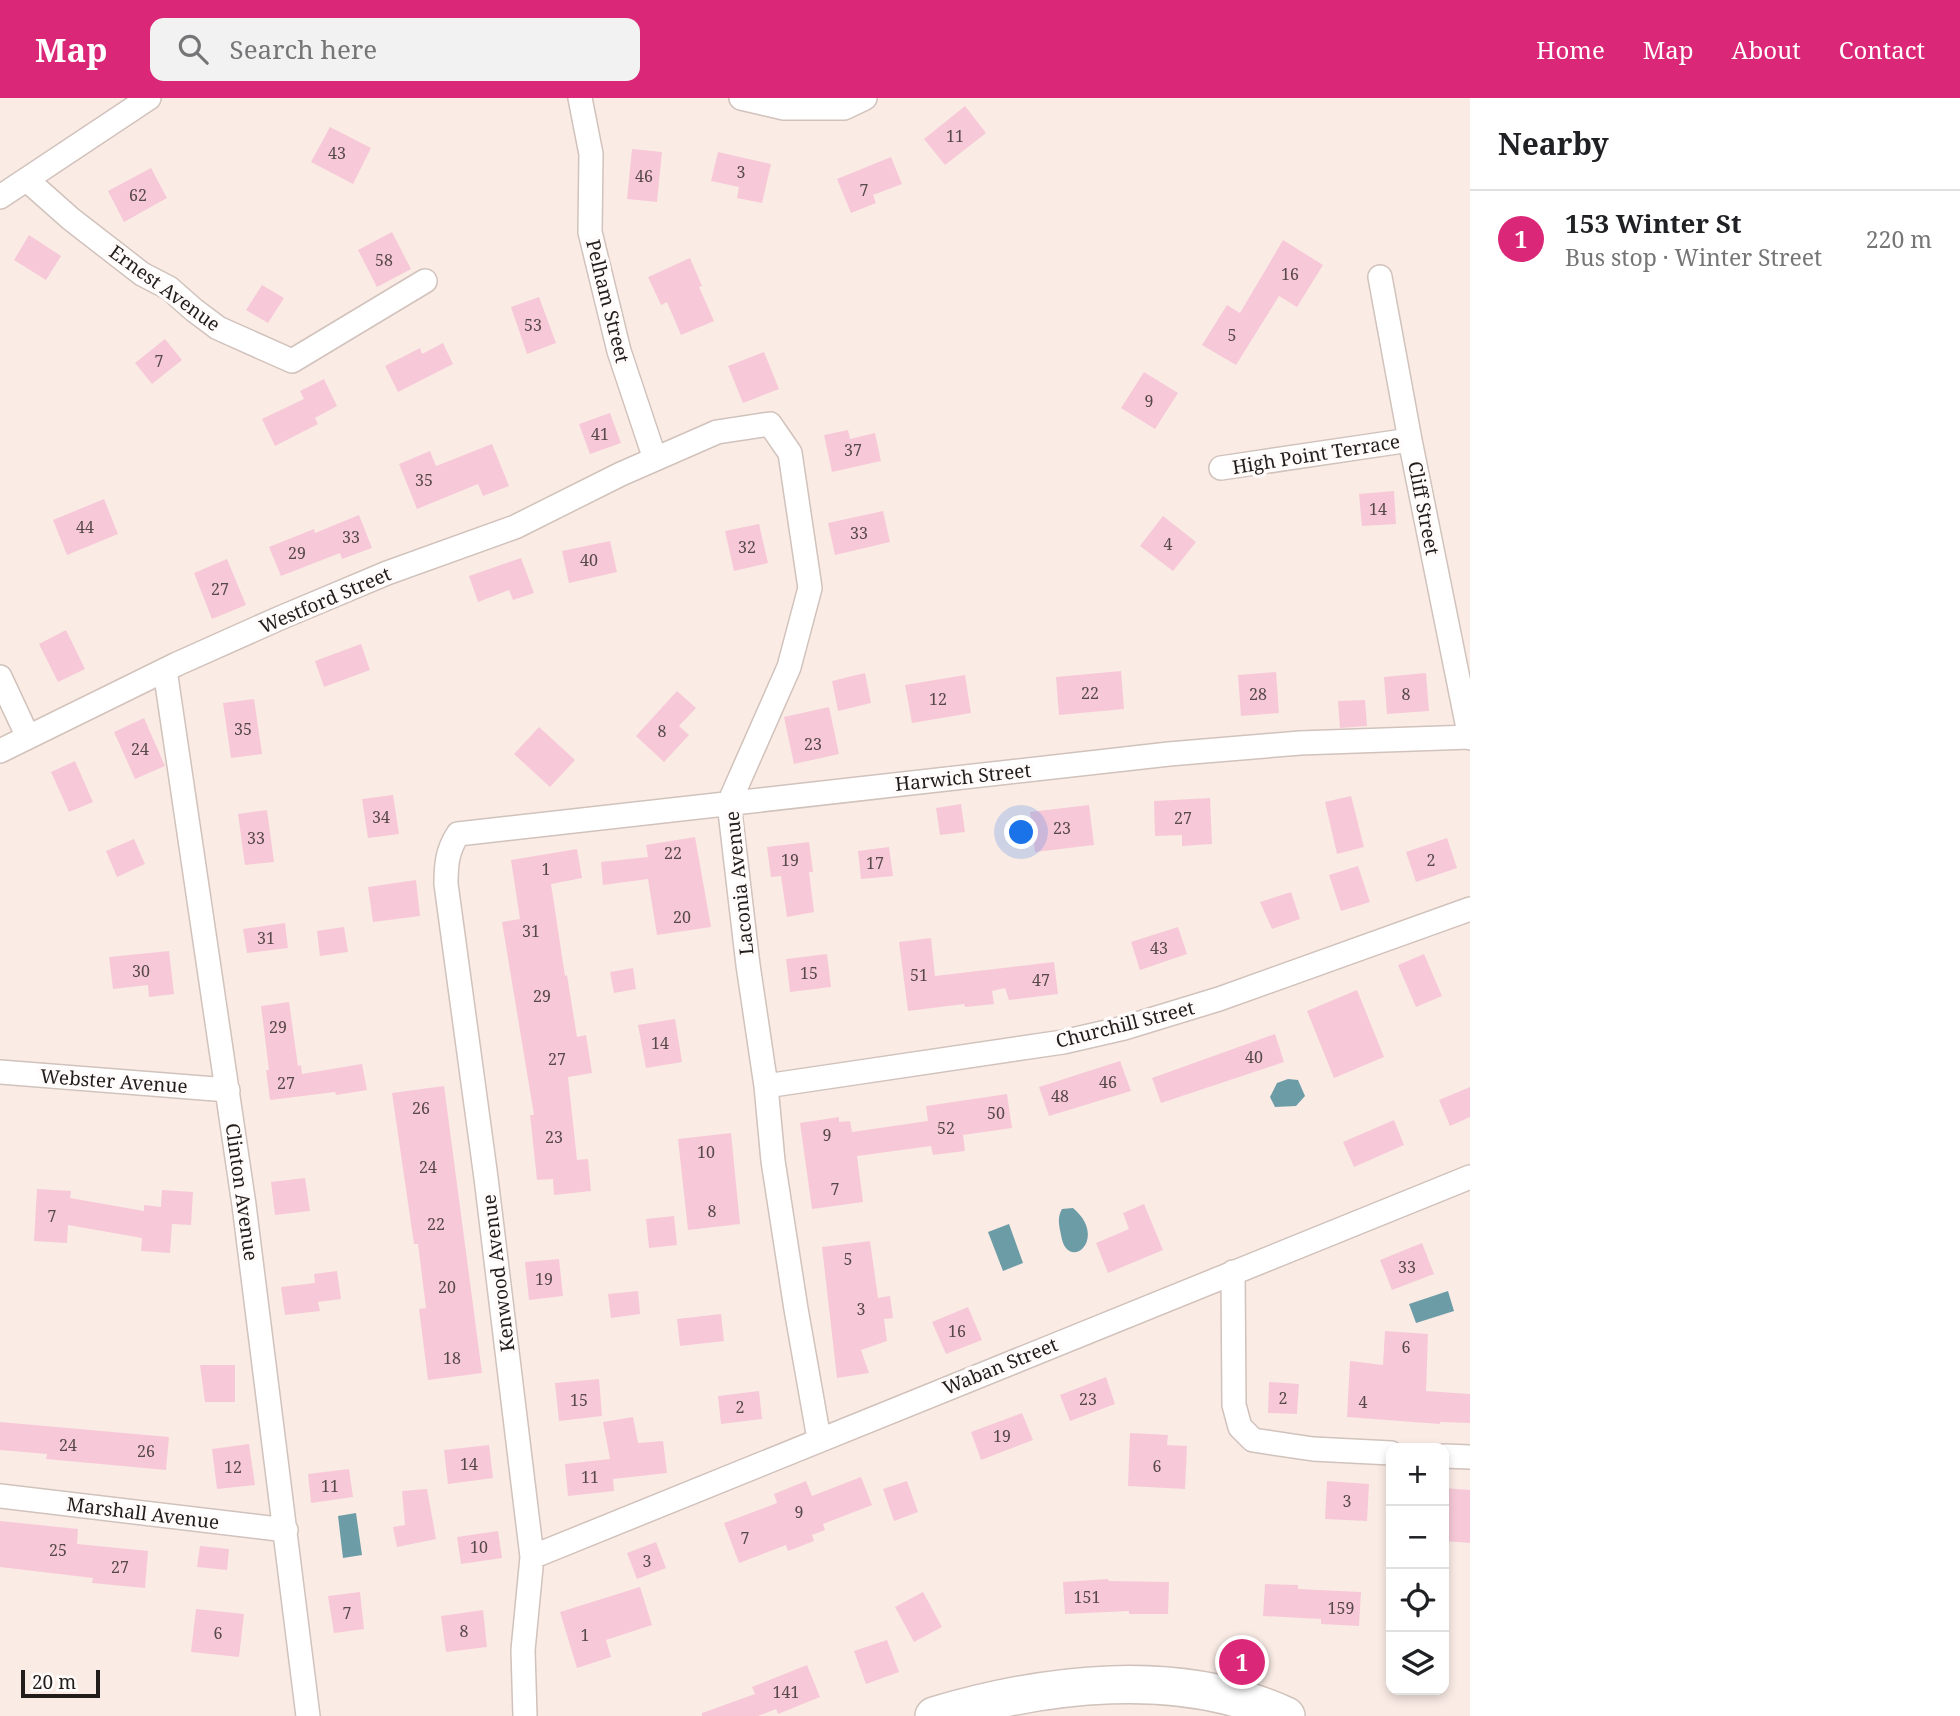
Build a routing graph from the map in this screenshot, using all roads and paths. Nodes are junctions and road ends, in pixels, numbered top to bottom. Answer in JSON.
{"nodes":[{"id":1,"x":149,"y":98,"type":"edge"},
{"id":2,"x":580,"y":98,"type":"edge"},
{"id":3,"x":741,"y":98,"type":"edge"},
{"id":4,"x":864,"y":98,"type":"edge"},
{"id":5,"x":27,"y":180,"type":"junction"},
{"id":6,"x":0,"y":197,"type":"edge"},
{"id":7,"x":1380,"y":277,"type":"dead end"},
{"id":8,"x":425,"y":281,"type":"dead end"},
{"id":9,"x":1410,"y":440,"type":"junction"},
{"id":10,"x":655,"y":459,"type":"junction"},
{"id":11,"x":1221,"y":468,"type":"dead end"},
{"id":12,"x":165,"y":670,"type":"junction"},
{"id":13,"x":0,"y":677,"type":"edge"},
{"id":14,"x":28,"y":737,"type":"junction"},
{"id":15,"x":1470,"y":738,"type":"edge"},
{"id":16,"x":0,"y":751,"type":"edge"},
{"id":17,"x":729,"y":803,"type":"junction"},
{"id":18,"x":458,"y":834,"type":"joint"},
{"id":19,"x":1470,"y":909,"type":"edge"},
{"id":20,"x":0,"y":1072,"type":"edge"},
{"id":21,"x":766,"y":1086,"type":"junction"},
{"id":22,"x":228,"y":1090,"type":"junction"},
{"id":23,"x":1470,"y":1177,"type":"edge"},
{"id":24,"x":1233,"y":1272,"type":"junction"},
{"id":25,"x":819,"y":1439,"type":"junction"},
{"id":26,"x":1386,"y":1453,"type":"edge"},
{"id":27,"x":1449,"y":1456,"type":"edge"},
{"id":28,"x":1470,"y":1457,"type":"edge"},
{"id":29,"x":0,"y":1496,"type":"edge"},
{"id":30,"x":286,"y":1530,"type":"junction"},
{"id":31,"x":532,"y":1557,"type":"junction"},
{"id":32,"x":308,"y":1716,"type":"edge"},
{"id":33,"x":525,"y":1716,"type":"edge"},
{"id":34,"x":934,"y":1716,"type":"edge"},
{"id":35,"x":1286,"y":1716,"type":"edge"}],
"edges":[{"from":1,"to":5,"type":"street"},
{"from":2,"to":10,"type":"street","name":"Pelham Street"},
{"from":3,"to":4,"type":"street"},
{"from":5,"to":6,"type":"street"},
{"from":5,"to":8,"type":"street","name":"Ernest Avenue"},
{"from":7,"to":9,"type":"street","name":"Cliff Street"},
{"from":9,"to":11,"type":"street","name":"High Point Terrace"},
{"from":9,"to":15,"type":"street","name":"Cliff Street"},
{"from":10,"to":12,"type":"street","name":"Westford Street"},
{"from":10,"to":17,"type":"street","name":"Laconia Avenue"},
{"from":12,"to":14,"type":"street","name":"Westford Street"},
{"from":12,"to":22,"type":"street","name":"Clinton Avenue"},
{"from":13,"to":14,"type":"street"},
{"from":14,"to":16,"type":"street","name":"Westford Street"},
{"from":15,"to":17,"type":"street","name":"Harwich Street"},
{"from":17,"to":18,"type":"street","name":"Harwich Street"},
{"from":17,"to":21,"type":"street","name":"Laconia Avenue"},
{"from":18,"to":31,"type":"street","name":"Kenwood Avenue"},
{"from":19,"to":21,"type":"street","name":"Churchill Street"},
{"from":20,"to":22,"type":"street","name":"Webster Avenue"},
{"from":21,"to":25,"type":"street","name":"Laconia Avenue"},
{"from":22,"to":30,"type":"street","name":"Clinton Avenue"},
{"from":23,"to":24,"type":"street","name":"Waban Street"},
{"from":24,"to":25,"type":"street","name":"Waban Street"},
{"from":24,"to":26,"type":"street"},
{"from":25,"to":31,"type":"street","name":"Waban Street"},
{"from":27,"to":28,"type":"street"},
{"from":29,"to":30,"type":"street","name":"Marshall Avenue"},
{"from":30,"to":32,"type":"street","name":"Clinton Avenue"},
{"from":31,"to":33,"type":"street","name":"Kenwood Avenue"},
{"from":34,"to":35,"type":"main road"}]}
